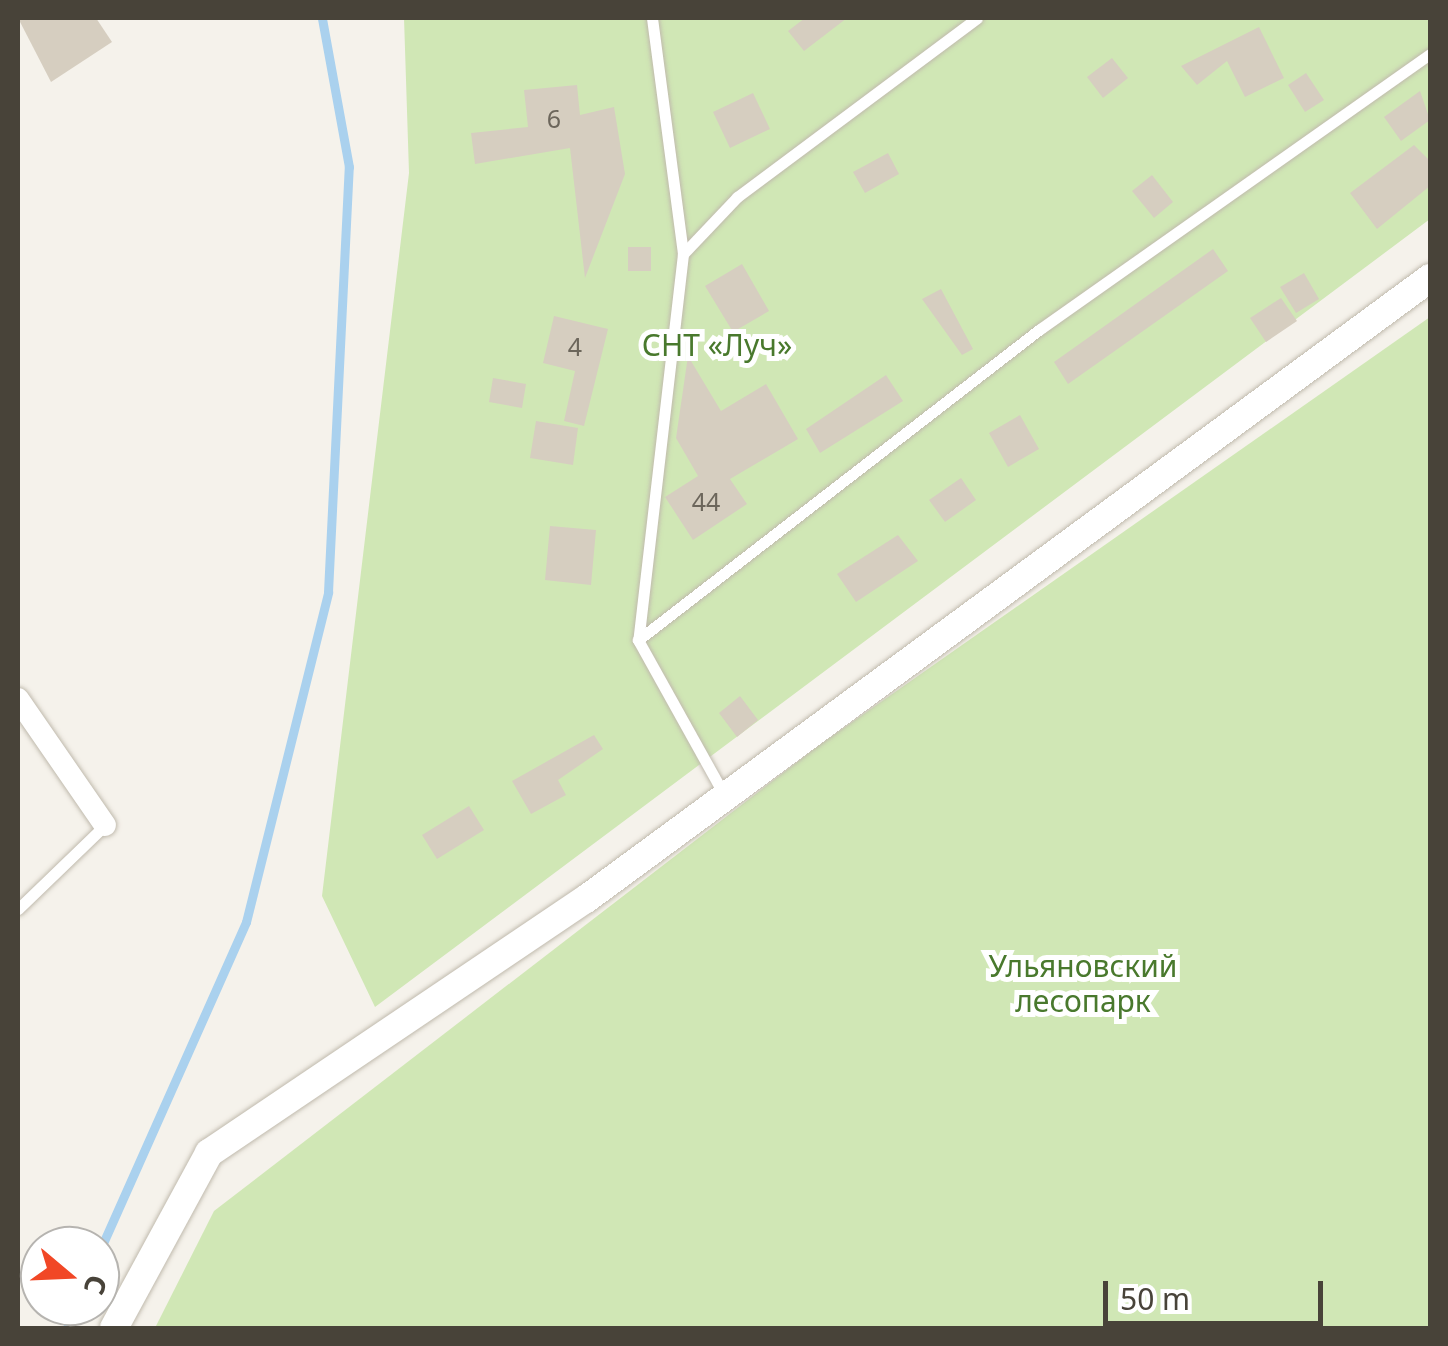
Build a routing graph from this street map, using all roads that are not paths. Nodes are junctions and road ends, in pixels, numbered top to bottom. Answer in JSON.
{"nodes":[{"id":1,"x":652,"y":18,"type":"edge"},
{"id":2,"x":977,"y":18,"type":"edge"},
{"id":3,"x":1430,"y":54,"type":"edge"},
{"id":4,"x":684,"y":254,"type":"junction"},
{"id":5,"x":1430,"y":278,"type":"edge"},
{"id":6,"x":638,"y":640,"type":"junction"},
{"id":7,"x":18,"y":700,"type":"edge"},
{"id":8,"x":726,"y":797,"type":"junction"},
{"id":9,"x":105,"y":825,"type":"joint"},
{"id":10,"x":18,"y":909,"type":"edge"},
{"id":11,"x":114,"y":1328,"type":"edge"}],
"edges":[{"from":1,"to":4,"type":"lane"},
{"from":2,"to":4,"type":"lane"},
{"from":3,"to":6,"type":"lane"},
{"from":4,"to":6,"type":"lane"},
{"from":5,"to":8,"type":"street"},
{"from":6,"to":8,"type":"lane"},
{"from":7,"to":9,"type":"street"},
{"from":8,"to":11,"type":"street"},
{"from":9,"to":10,"type":"lane"}]}
